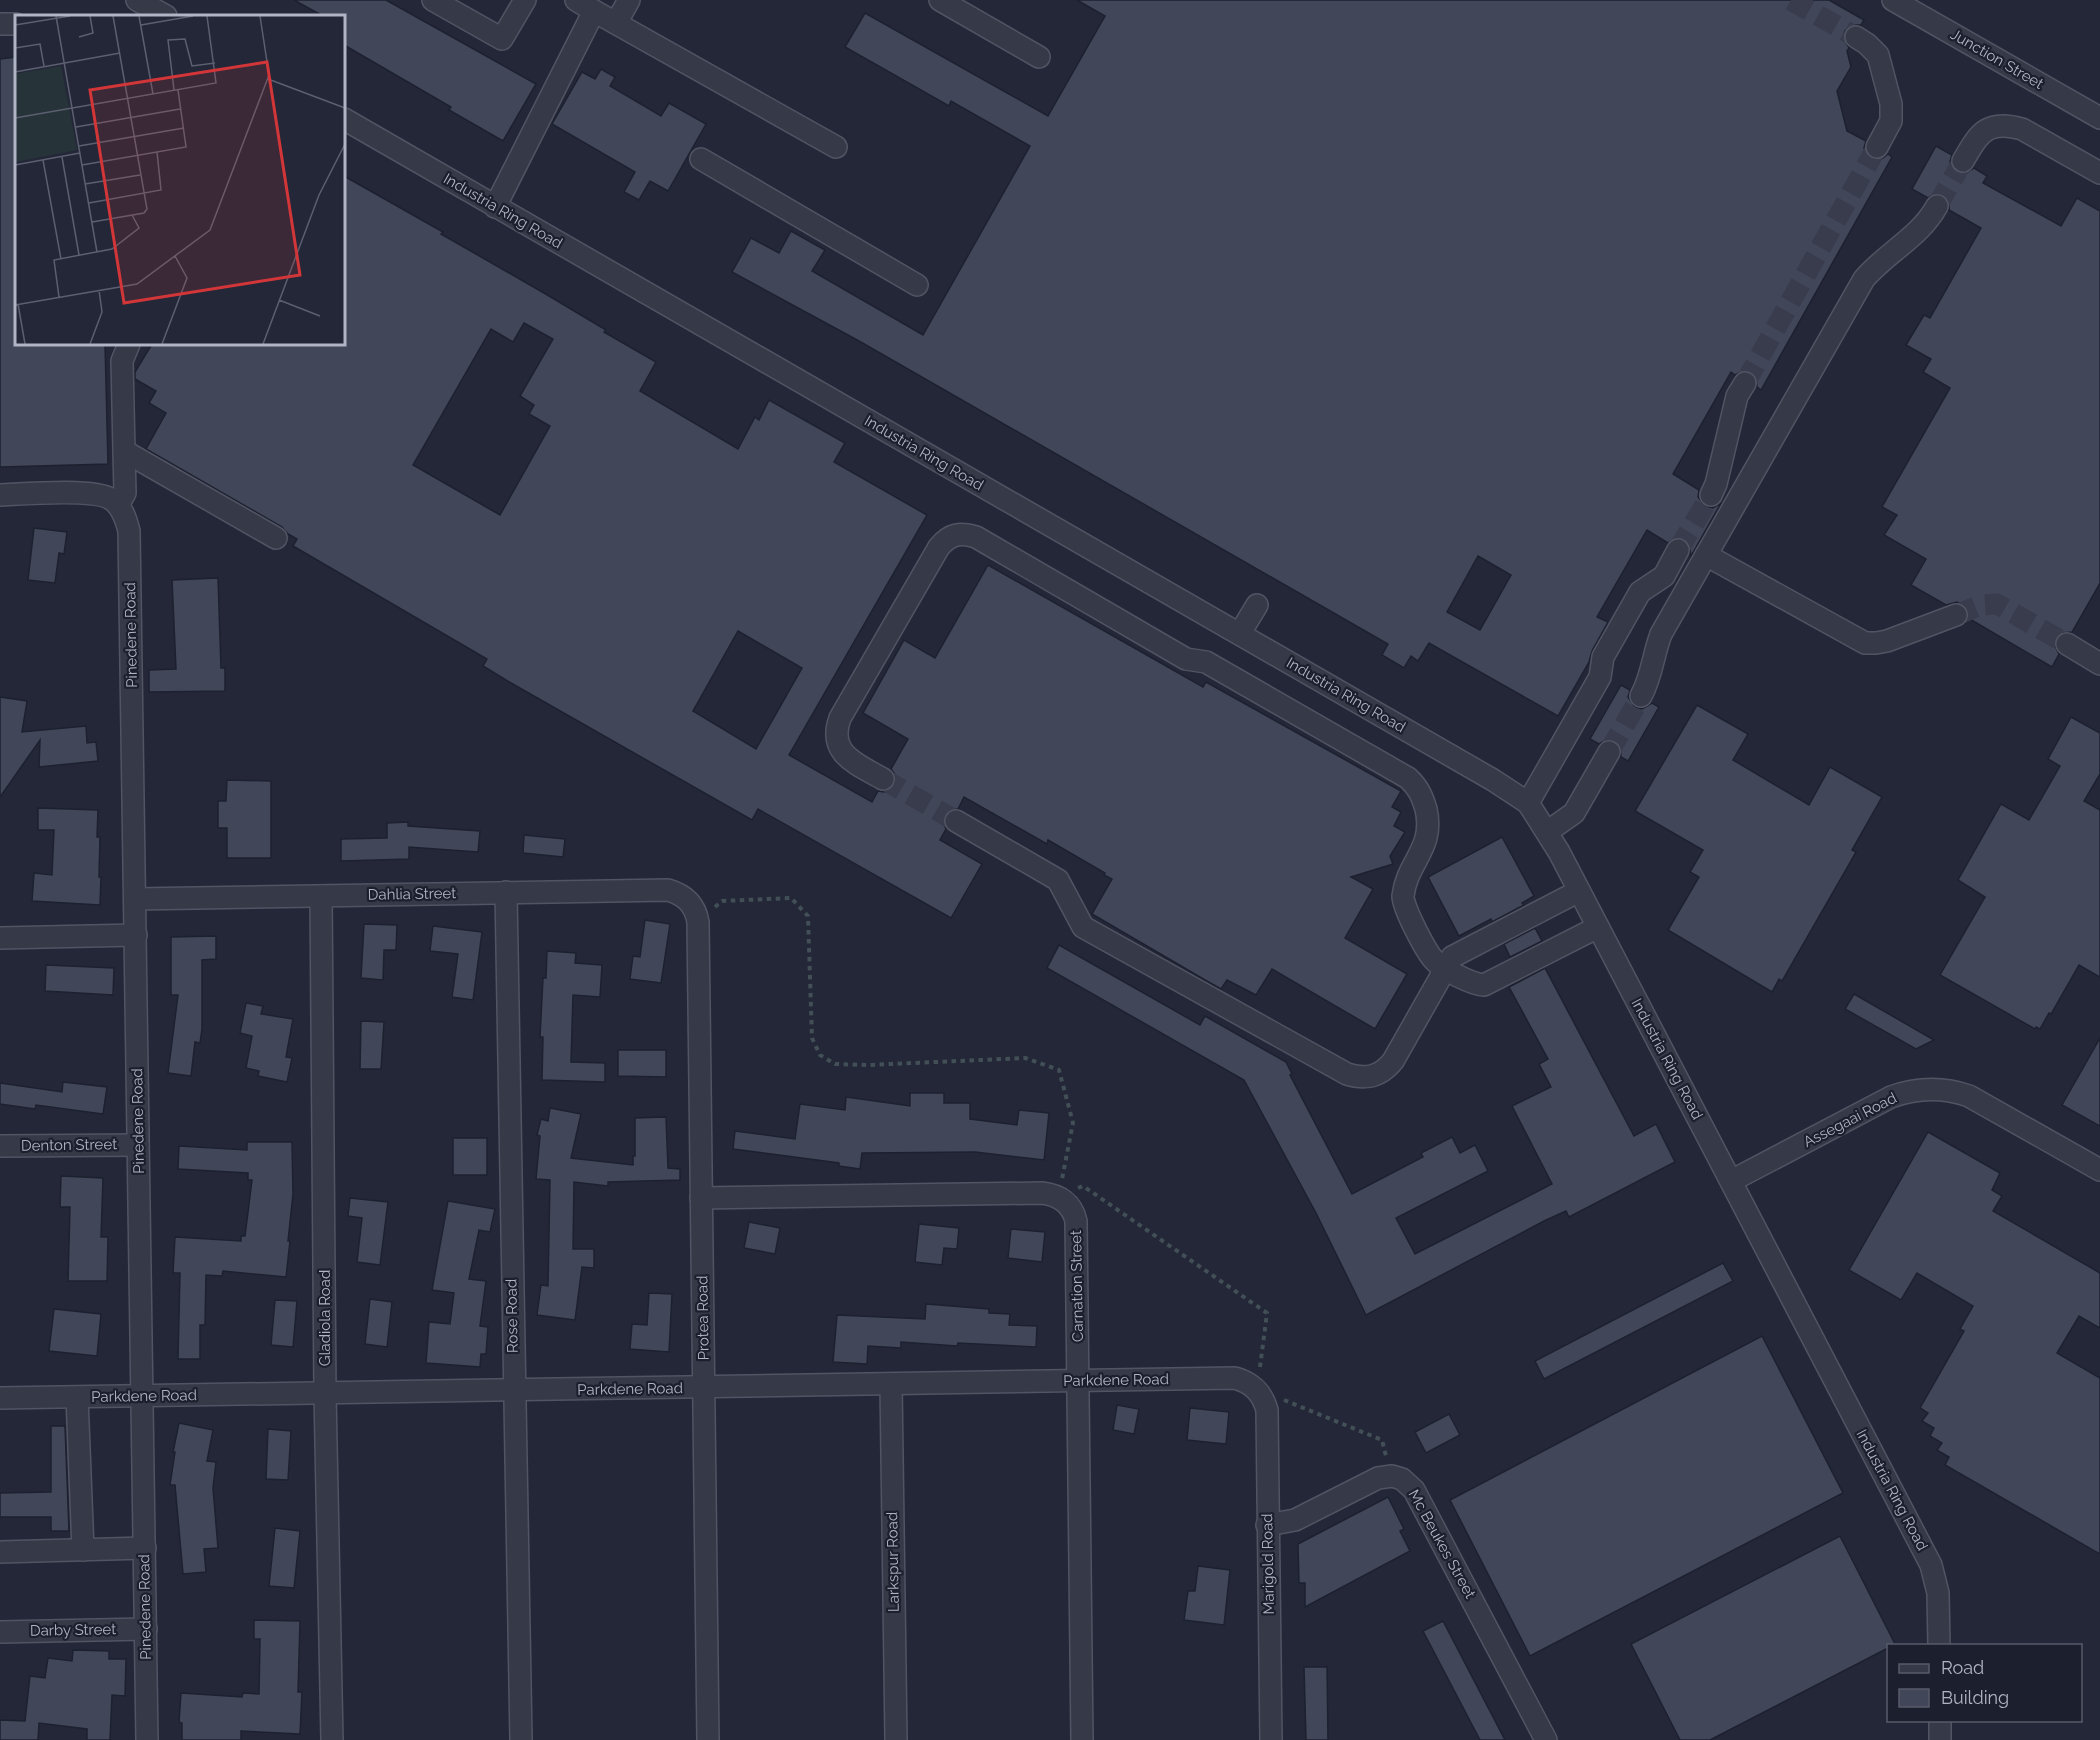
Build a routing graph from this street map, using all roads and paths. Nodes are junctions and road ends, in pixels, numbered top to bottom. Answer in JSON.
{"nodes":[{"id":1,"x":137,"y":0,"type":"edge"},
{"id":2,"x":433,"y":0,"type":"edge"},
{"id":3,"x":525,"y":0,"type":"edge"},
{"id":4,"x":576,"y":0,"type":"edge"},
{"id":5,"x":629,"y":0,"type":"edge"},
{"id":6,"x":940,"y":0,"type":"edge"},
{"id":7,"x":1893,"y":0,"type":"edge"},
{"id":8,"x":166,"y":10,"type":"edge"},
{"id":9,"x":594,"y":11,"type":"junction"},
{"id":10,"x":616,"y":23,"type":"junction"},
{"id":11,"x":1856,"y":37,"type":"tunnel mouth"},
{"id":12,"x":1039,"y":57,"type":"dead end"},
{"id":13,"x":2100,"y":118,"type":"edge"},
{"id":14,"x":345,"y":120,"type":"edge"},
{"id":15,"x":836,"y":147,"type":"dead end"},
{"id":16,"x":1877,"y":147,"type":"tunnel mouth"},
{"id":17,"x":700,"y":159,"type":"dead end"},
{"id":18,"x":1963,"y":161,"type":"tunnel mouth"},
{"id":19,"x":2100,"y":173,"type":"edge"},
{"id":20,"x":1937,"y":206,"type":"tunnel mouth"},
{"id":21,"x":495,"y":207,"type":"junction"},
{"id":22,"x":917,"y":285,"type":"dead end"},
{"id":23,"x":129,"y":345,"type":"edge"},
{"id":24,"x":1745,"y":383,"type":"tunnel mouth"},
{"id":25,"x":124,"y":451,"type":"junction"},
{"id":26,"x":0,"y":495,"type":"edge"},
{"id":27,"x":1711,"y":495,"type":"tunnel mouth"},
{"id":28,"x":117,"y":505,"type":"junction"},
{"id":29,"x":276,"y":538,"type":"dead end"},
{"id":30,"x":1678,"y":550,"type":"tunnel mouth"},
{"id":31,"x":1706,"y":555,"type":"junction"},
{"id":32,"x":1257,"y":605,"type":"dead end"},
{"id":33,"x":1956,"y":615,"type":"tunnel mouth"},
{"id":34,"x":1240,"y":633,"type":"junction"},
{"id":35,"x":2067,"y":644,"type":"tunnel mouth"},
{"id":36,"x":2100,"y":664,"type":"edge"},
{"id":37,"x":1641,"y":696,"type":"tunnel mouth"},
{"id":38,"x":1609,"y":752,"type":"tunnel mouth"},
{"id":39,"x":883,"y":779,"type":"tunnel mouth"},
{"id":40,"x":1528,"y":803,"type":"junction"},
{"id":41,"x":956,"y":821,"type":"tunnel mouth"},
{"id":42,"x":1547,"y":832,"type":"junction"},
{"id":43,"x":1579,"y":891,"type":"junction"},
{"id":44,"x":506,"y":892,"type":"junction"},
{"id":45,"x":321,"y":896,"type":"junction"},
{"id":46,"x":686,"y":898,"type":"joint"},
{"id":47,"x":135,"y":899,"type":"junction"},
{"id":48,"x":698,"y":922,"type":"junction"},
{"id":49,"x":1598,"y":927,"type":"junction"},
{"id":50,"x":136,"y":935,"type":"junction"},
{"id":51,"x":0,"y":938,"type":"edge"},
{"id":52,"x":1445,"y":968,"type":"junction"},
{"id":53,"x":138,"y":1145,"type":"junction"},
{"id":54,"x":0,"y":1146,"type":"edge"},
{"id":55,"x":2100,"y":1170,"type":"edge"},
{"id":56,"x":1731,"y":1181,"type":"junction"},
{"id":57,"x":1058,"y":1197,"type":"junction"},
{"id":58,"x":701,"y":1198,"type":"junction"},
{"id":59,"x":1079,"y":1381,"type":"junction"},
{"id":60,"x":891,"y":1384,"type":"junction"},
{"id":61,"x":704,"y":1387,"type":"junction"},
{"id":62,"x":1257,"y":1389,"type":"junction"},
{"id":63,"x":513,"y":1390,"type":"junction"},
{"id":64,"x":326,"y":1393,"type":"junction"},
{"id":65,"x":143,"y":1396,"type":"junction"},
{"id":66,"x":77,"y":1397,"type":"junction"},
{"id":67,"x":0,"y":1398,"type":"edge"},
{"id":68,"x":1392,"y":1476,"type":"junction"},
{"id":69,"x":1268,"y":1526,"type":"junction"},
{"id":70,"x":145,"y":1548,"type":"junction"},
{"id":71,"x":83,"y":1550,"type":"junction"},
{"id":72,"x":0,"y":1552,"type":"edge"},
{"id":73,"x":146,"y":1629,"type":"junction"},
{"id":74,"x":0,"y":1632,"type":"edge"},
{"id":75,"x":1939,"y":1644,"type":"edge"},
{"id":76,"x":1940,"y":1722,"type":"edge"},
{"id":77,"x":147,"y":1740,"type":"edge"},
{"id":78,"x":332,"y":1740,"type":"edge"},
{"id":79,"x":521,"y":1740,"type":"edge"},
{"id":80,"x":708,"y":1740,"type":"edge"},
{"id":81,"x":896,"y":1740,"type":"edge"},
{"id":82,"x":1082,"y":1740,"type":"edge"},
{"id":83,"x":1271,"y":1740,"type":"edge"},
{"id":84,"x":1546,"y":1740,"type":"edge"},
{"id":85,"x":1940,"y":1740,"type":"edge"}],
"edges":[{"from":1,"to":8,"type":"street"},
{"from":2,"to":3,"type":"street"},
{"from":4,"to":9,"type":"street"},
{"from":5,"to":10,"type":"street"},
{"from":6,"to":12,"type":"street"},
{"from":7,"to":13,"type":"street","name":"Junction Street"},
{"from":9,"to":10,"type":"street"},
{"from":9,"to":21,"type":"street"},
{"from":10,"to":15,"type":"street"},
{"from":11,"to":16,"type":"street"},
{"from":14,"to":21,"type":"street","name":"Industria Ring Road"},
{"from":17,"to":22,"type":"street"},
{"from":18,"to":19,"type":"street"},
{"from":20,"to":31,"type":"street"},
{"from":21,"to":34,"type":"street","name":"Industria Ring Road"},
{"from":23,"to":25,"type":"street"},
{"from":24,"to":27,"type":"street"},
{"from":25,"to":28,"type":"street"},
{"from":25,"to":29,"type":"street"},
{"from":26,"to":28,"type":"street"},
{"from":28,"to":47,"type":"street","name":"Pinedene Road"},
{"from":30,"to":40,"type":"street"},
{"from":31,"to":33,"type":"street"},
{"from":31,"to":37,"type":"street"},
{"from":32,"to":34,"type":"street"},
{"from":34,"to":40,"type":"street","name":"Industria Ring Road"},
{"from":35,"to":36,"type":"street"},
{"from":38,"to":42,"type":"street"},
{"from":39,"to":52,"type":"street"},
{"from":40,"to":42,"type":"street","name":"Industria Ring Road"},
{"from":41,"to":52,"type":"street"},
{"from":42,"to":43,"type":"street","name":"Industria Ring Road"},
{"from":43,"to":49,"type":"street","name":"Industria Ring Road"},
{"from":43,"to":52,"type":"street"},
{"from":44,"to":45,"type":"street","name":"Dahlia Street"},
{"from":44,"to":46,"type":"street","name":"Dahlia Street"},
{"from":44,"to":63,"type":"street","name":"Rose Road"},
{"from":45,"to":47,"type":"street","name":"Dahlia Street"},
{"from":45,"to":64,"type":"street","name":"Gladiola Road"},
{"from":46,"to":48,"type":"street","name":"Protea Road"},
{"from":47,"to":50,"type":"street","name":"Pinedene Road"},
{"from":48,"to":57,"type":"path"},
{"from":48,"to":58,"type":"street","name":"Protea Road"},
{"from":49,"to":52,"type":"street"},
{"from":49,"to":56,"type":"street","name":"Industria Ring Road"},
{"from":50,"to":51,"type":"street"},
{"from":50,"to":53,"type":"street","name":"Pinedene Road"},
{"from":53,"to":54,"type":"street","name":"Denton Street"},
{"from":53,"to":65,"type":"street","name":"Pinedene Road"},
{"from":55,"to":56,"type":"street","name":"Assegaai Road"},
{"from":56,"to":75,"type":"street","name":"Industria Ring Road"},
{"from":57,"to":58,"type":"street"},
{"from":57,"to":59,"type":"street","name":"Carnation Street"},
{"from":57,"to":62,"type":"path"},
{"from":58,"to":61,"type":"street","name":"Protea Road"},
{"from":59,"to":60,"type":"street","name":"Parkdene Road"},
{"from":59,"to":62,"type":"street","name":"Parkdene Road"},
{"from":59,"to":82,"type":"street","name":"Carnation Street"},
{"from":60,"to":61,"type":"street","name":"Parkdene Road"},
{"from":60,"to":81,"type":"street","name":"Larkspur Road"},
{"from":61,"to":63,"type":"street","name":"Parkdene Road"},
{"from":61,"to":80,"type":"street","name":"Protea Road"},
{"from":62,"to":68,"type":"path"},
{"from":62,"to":69,"type":"street","name":"Marigold Road"},
{"from":63,"to":64,"type":"street","name":"Parkdene Road"},
{"from":63,"to":79,"type":"street","name":"Rose Road"},
{"from":64,"to":65,"type":"street","name":"Parkdene Road"},
{"from":64,"to":78,"type":"street","name":"Gladiola Road"},
{"from":65,"to":66,"type":"street","name":"Parkdene Road"},
{"from":65,"to":70,"type":"street","name":"Pinedene Road"},
{"from":66,"to":67,"type":"street","name":"Parkdene Road"},
{"from":66,"to":71,"type":"street"},
{"from":68,"to":69,"type":"street"},
{"from":68,"to":84,"type":"street","name":"Mc Beukes Street"},
{"from":69,"to":83,"type":"street","name":"Marigold Road"},
{"from":70,"to":71,"type":"street"},
{"from":70,"to":73,"type":"street","name":"Pinedene Road"},
{"from":71,"to":72,"type":"street"},
{"from":73,"to":74,"type":"street","name":"Darby Street"},
{"from":73,"to":77,"type":"street","name":"Pinedene Road"},
{"from":76,"to":85,"type":"street"}]}
